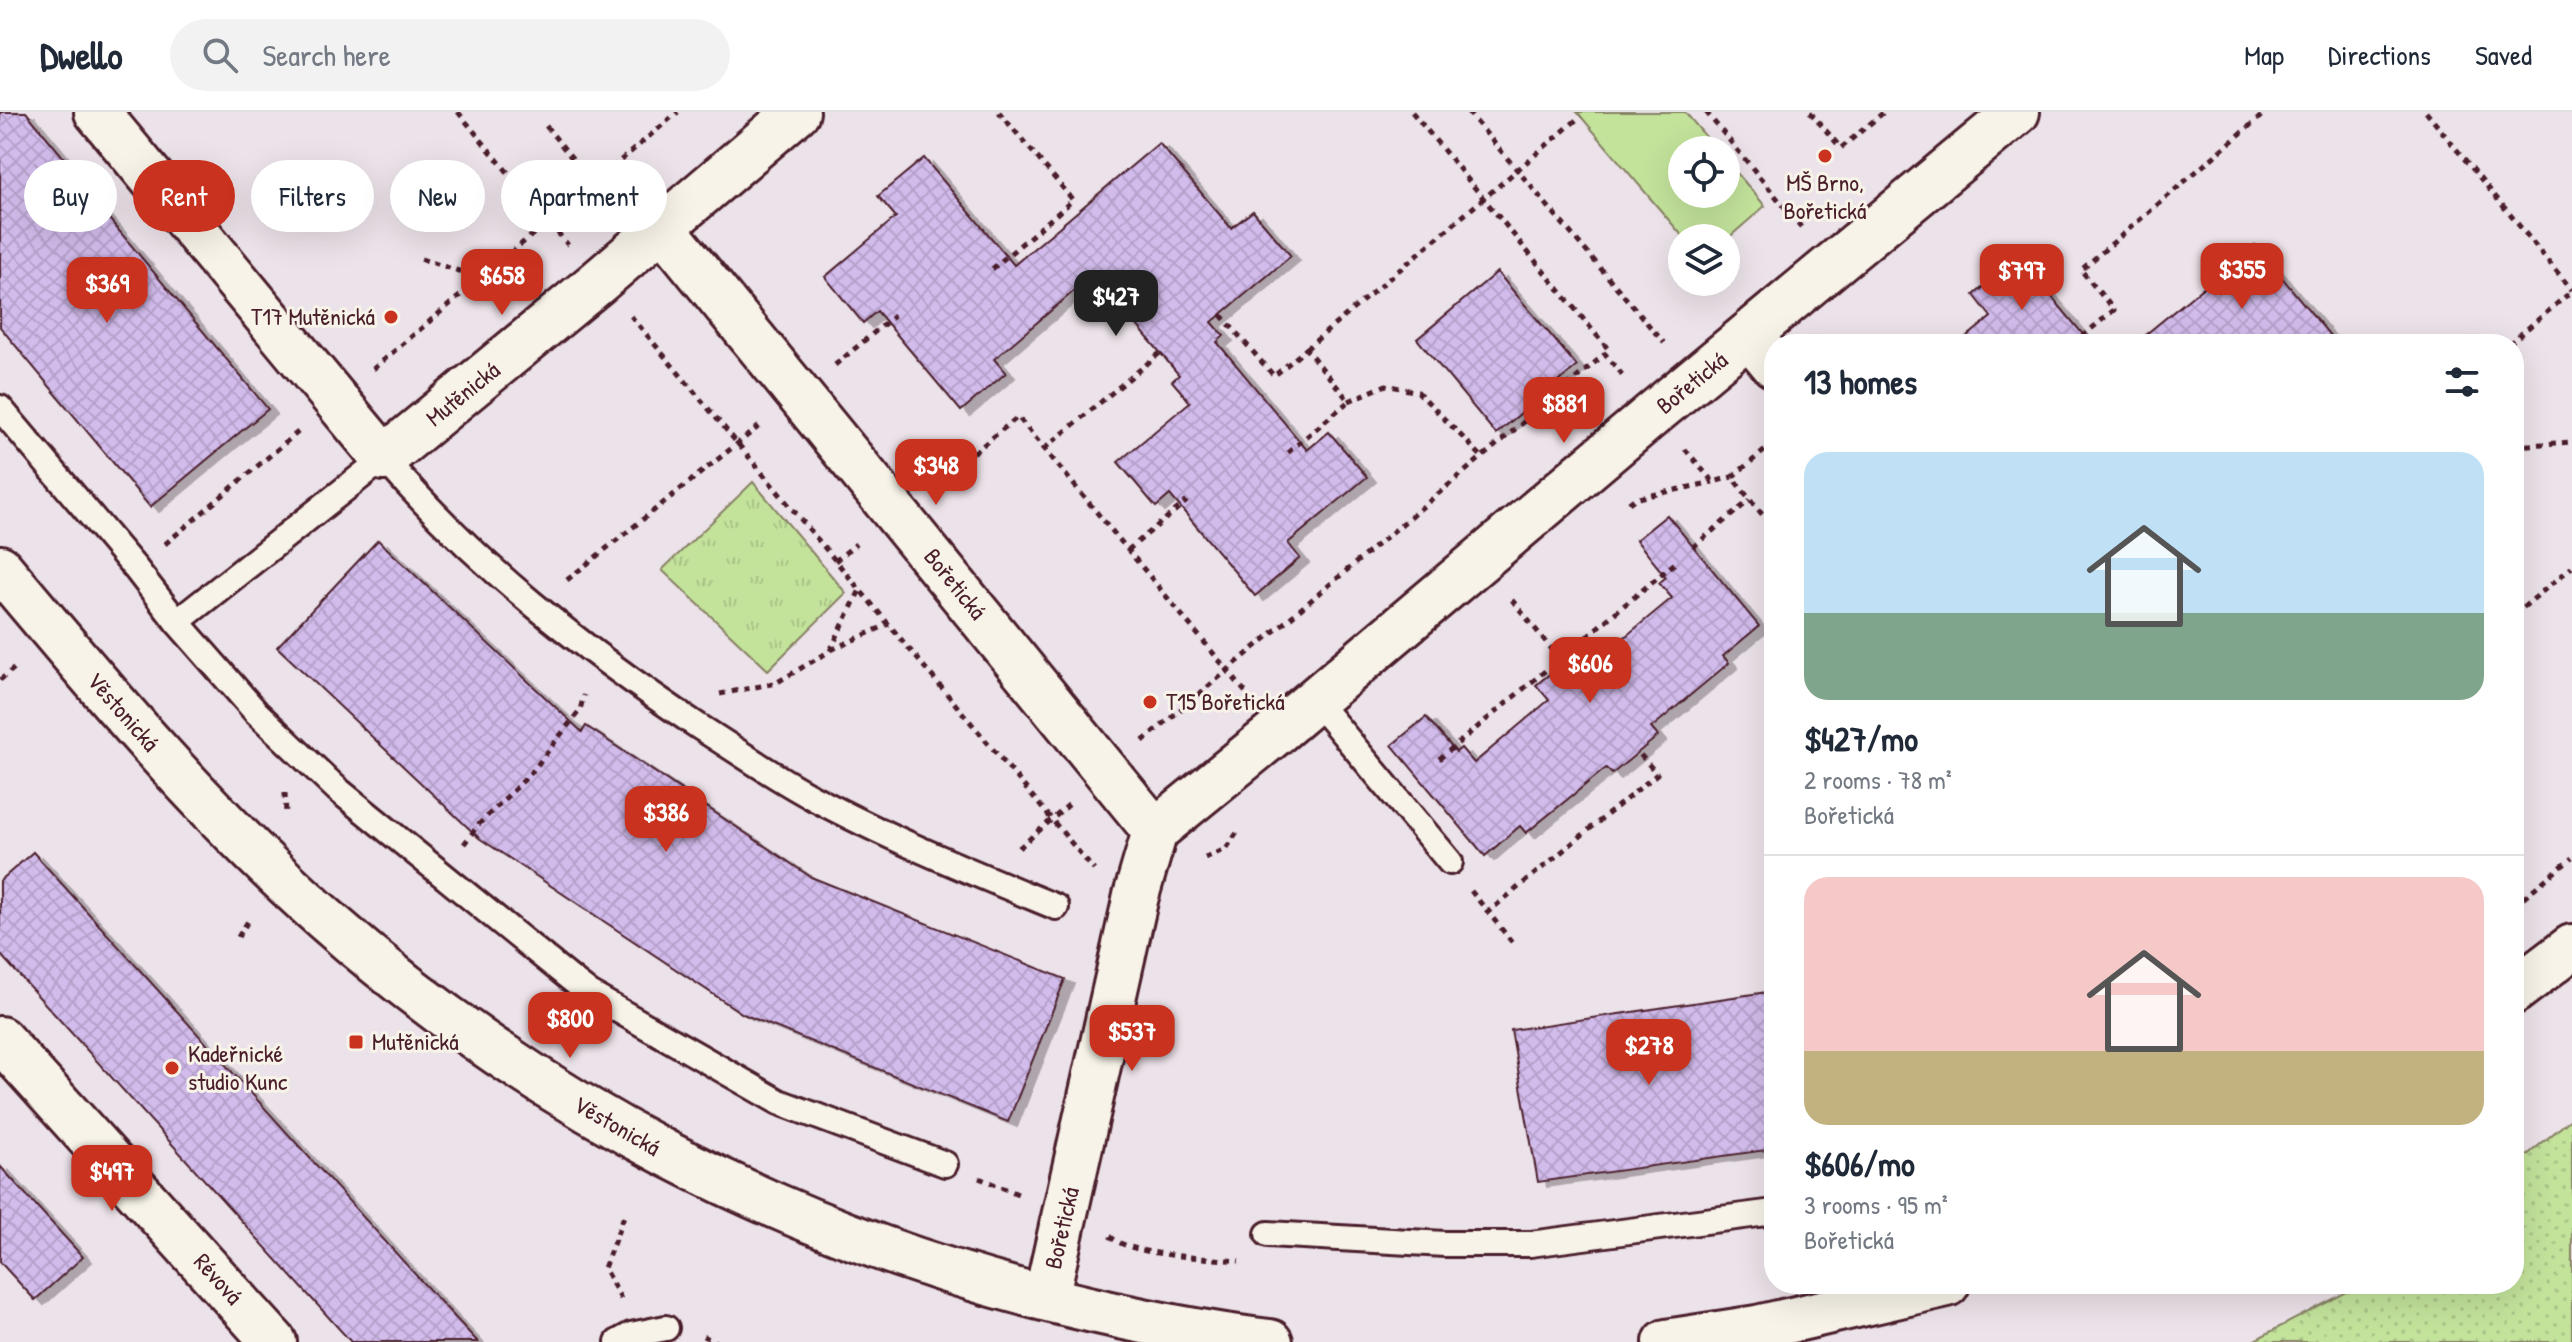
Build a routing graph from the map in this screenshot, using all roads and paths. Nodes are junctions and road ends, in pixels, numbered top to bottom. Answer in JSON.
{"nodes":[{"id":1,"x":97,"y":112,"type":"edge"},
{"id":2,"x":458,"y":112,"type":"edge"},
{"id":3,"x":678,"y":112,"type":"edge"},
{"id":4,"x":797,"y":112,"type":"edge"},
{"id":5,"x":999,"y":112,"type":"edge"},
{"id":6,"x":1412,"y":112,"type":"edge"},
{"id":7,"x":1468,"y":112,"type":"edge"},
{"id":8,"x":1706,"y":112,"type":"edge"},
{"id":9,"x":1810,"y":112,"type":"edge"},
{"id":10,"x":1884,"y":112,"type":"edge"},
{"id":11,"x":2017,"y":112,"type":"edge"},
{"id":12,"x":2266,"y":112,"type":"edge"},
{"id":13,"x":2436,"y":112,"type":"edge"},
{"id":14,"x":2428,"y":114,"type":"edge"},
{"id":15,"x":1581,"y":116,"type":"dead end"},
{"id":16,"x":546,"y":126,"type":"dead end"},
{"id":17,"x":574,"y":160,"type":"edge"},
{"id":18,"x":621,"y":160,"type":"edge"},
{"id":19,"x":501,"y":164,"type":"edge"},
{"id":20,"x":1516,"y":169,"type":"junction"},
{"id":21,"x":1483,"y":198,"type":"junction"},
{"id":22,"x":667,"y":223,"type":"edge"},
{"id":23,"x":536,"y":232,"type":"edge"},
{"id":24,"x":558,"y":232,"type":"edge"},
{"id":25,"x":656,"y":232,"type":"edge"},
{"id":26,"x":666,"y":232,"type":"edge"},
{"id":27,"x":1809,"y":237,"type":"dead end"},
{"id":28,"x":421,"y":259,"type":"dead end"},
{"id":29,"x":992,"y":269,"type":"dead end"},
{"id":30,"x":485,"y":274,"type":"junction"},
{"id":31,"x":598,"y":282,"type":"junction"},
{"id":32,"x":2572,"y":290,"type":"edge"},
{"id":33,"x":1221,"y":315,"type":"dead end"},
{"id":34,"x":894,"y":316,"type":"dead end"},
{"id":35,"x":1780,"y":334,"type":"edge"},
{"id":36,"x":2085,"y":334,"type":"edge"},
{"id":37,"x":2521,"y":334,"type":"edge"},
{"id":38,"x":1306,"y":349,"type":"junction"},
{"id":39,"x":1671,"y":351,"type":"dead end"},
{"id":40,"x":1762,"y":351,"type":"edge"},
{"id":41,"x":1160,"y":353,"type":"dead end"},
{"id":42,"x":1605,"y":354,"type":"junction"},
{"id":43,"x":834,"y":366,"type":"dead end"},
{"id":44,"x":1630,"y":384,"type":"dead end"},
{"id":45,"x":336,"y":400,"type":"junction"},
{"id":46,"x":1349,"y":401,"type":"junction"},
{"id":47,"x":0,"y":408,"type":"edge"},
{"id":48,"x":1676,"y":439,"type":"dead end"},
{"id":49,"x":2572,"y":442,"type":"edge"},
{"id":50,"x":737,"y":444,"type":"junction"},
{"id":51,"x":2524,"y":445,"type":"edge"},
{"id":52,"x":1044,"y":449,"type":"junction"},
{"id":53,"x":1764,"y":451,"type":"edge"},
{"id":54,"x":1286,"y":454,"type":"dead end"},
{"id":55,"x":1482,"y":457,"type":"junction"},
{"id":56,"x":384,"y":458,"type":"junction"},
{"id":57,"x":1732,"y":477,"type":"junction"},
{"id":58,"x":935,"y":484,"type":"dead end"},
{"id":59,"x":1750,"y":500,"type":"junction"},
{"id":60,"x":1187,"y":501,"type":"dead end"},
{"id":61,"x":1764,"y":517,"type":"edge"},
{"id":62,"x":1693,"y":547,"type":"dead end"},
{"id":63,"x":1128,"y":550,"type":"junction"},
{"id":64,"x":1675,"y":563,"type":"dead end"},
{"id":65,"x":2572,"y":567,"type":"edge"},
{"id":66,"x":0,"y":568,"type":"edge"},
{"id":67,"x":136,"y":569,"type":"junction"},
{"id":68,"x":566,"y":581,"type":"dead end"},
{"id":69,"x":860,"y":590,"type":"junction"},
{"id":70,"x":1512,"y":600,"type":"dead end"},
{"id":71,"x":2524,"y":607,"type":"edge"},
{"id":72,"x":177,"y":622,"type":"junction"},
{"id":73,"x":889,"y":624,"type":"junction"},
{"id":74,"x":830,"y":651,"type":"junction"},
{"id":75,"x":595,"y":654,"type":"junction"},
{"id":76,"x":1562,"y":661,"type":"junction"},
{"id":77,"x":21,"y":663,"type":"dead end"},
{"id":78,"x":1227,"y":670,"type":"junction"},
{"id":79,"x":0,"y":680,"type":"edge"},
{"id":80,"x":715,"y":695,"type":"dead end"},
{"id":81,"x":1315,"y":700,"type":"junction"},
{"id":82,"x":1278,"y":731,"type":"junction"},
{"id":83,"x":1638,"y":752,"type":"dead end"},
{"id":84,"x":1439,"y":759,"type":"dead end"},
{"id":85,"x":1108,"y":771,"type":"junction"},
{"id":86,"x":1053,"y":819,"type":"junction"},
{"id":87,"x":1155,"y":831,"type":"junction"},
{"id":88,"x":1015,"y":851,"type":"dead end"},
{"id":89,"x":2572,"y":858,"type":"edge"},
{"id":90,"x":1450,"y":862,"type":"dead end"},
{"id":91,"x":442,"y":874,"type":"junction"},
{"id":92,"x":1101,"y":883,"type":"dead end"},
{"id":93,"x":2524,"y":897,"type":"edge"},
{"id":94,"x":1056,"y":907,"type":"dead end"},
{"id":95,"x":1512,"y":942,"type":"dead end"},
{"id":96,"x":2572,"y":947,"type":"edge"},
{"id":97,"x":2524,"y":983,"type":"edge"},
{"id":98,"x":0,"y":1039,"type":"edge"},
{"id":99,"x":945,"y":1164,"type":"dead end"},
{"id":100,"x":1764,"y":1213,"type":"edge"},
{"id":101,"x":624,"y":1216,"type":"dead end"},
{"id":102,"x":1268,"y":1234,"type":"dead end"},
{"id":103,"x":604,"y":1268,"type":"dead end"},
{"id":104,"x":1905,"y":1294,"type":"edge"},
{"id":105,"x":1046,"y":1298,"type":"junction"},
{"id":106,"x":666,"y":1328,"type":"dead end"},
{"id":107,"x":274,"y":1342,"type":"edge"},
{"id":108,"x":618,"y":1342,"type":"edge"},
{"id":109,"x":1270,"y":1342,"type":"edge"},
{"id":110,"x":1666,"y":1342,"type":"edge"}],
"edges":[{"from":1,"to":45,"type":"street"},
{"from":2,"to":19,"type":"path"},
{"from":3,"to":18,"type":"path"},
{"from":4,"to":22,"type":"street","name":"Mutěnická"},
{"from":5,"to":29,"type":"path"},
{"from":6,"to":21,"type":"path"},
{"from":7,"to":20,"type":"path"},
{"from":8,"to":27,"type":"path"},
{"from":9,"to":10,"type":"path"},
{"from":11,"to":35,"type":"street","name":"Bořetická"},
{"from":12,"to":36,"type":"path"},
{"from":13,"to":14,"type":"path"},
{"from":14,"to":32,"type":"path"},
{"from":15,"to":20,"type":"path"},
{"from":16,"to":17,"type":"path"},
{"from":20,"to":21,"type":"path"},
{"from":20,"to":39,"type":"path"},
{"from":21,"to":38,"type":"path"},
{"from":21,"to":42,"type":"path"},
{"from":23,"to":30,"type":"path"},
{"from":24,"to":31,"type":"path"},
{"from":25,"to":31,"type":"street","name":"Mutěnická"},
{"from":26,"to":85,"type":"street","name":"Bořetická"},
{"from":28,"to":30,"type":"path"},
{"from":30,"to":45,"type":"path"},
{"from":31,"to":50,"type":"path"},
{"from":31,"to":56,"type":"street","name":"Mutěnická"},
{"from":32,"to":37,"type":"path"},
{"from":33,"to":38,"type":"path"},
{"from":34,"to":43,"type":"path"},
{"from":38,"to":46,"type":"path"},
{"from":40,"to":81,"type":"street","name":"Bořetická"},
{"from":41,"to":52,"type":"path"},
{"from":42,"to":44,"type":"path"},
{"from":42,"to":55,"type":"path"},
{"from":45,"to":56,"type":"street"},
{"from":45,"to":67,"type":"path"},
{"from":46,"to":54,"type":"path"},
{"from":46,"to":55,"type":"path"},
{"from":47,"to":67,"type":"lane"},
{"from":48,"to":57,"type":"path"},
{"from":49,"to":51,"type":"path"},
{"from":50,"to":68,"type":"path"},
{"from":50,"to":69,"type":"path"},
{"from":52,"to":58,"type":"path"},
{"from":52,"to":63,"type":"path"},
{"from":53,"to":57,"type":"path"},
{"from":55,"to":78,"type":"path"},
{"from":56,"to":72,"type":"lane"},
{"from":56,"to":75,"type":"lane"},
{"from":57,"to":59,"type":"path"},
{"from":59,"to":61,"type":"path"},
{"from":59,"to":62,"type":"path"},
{"from":60,"to":63,"type":"path"},
{"from":63,"to":78,"type":"path"},
{"from":64,"to":76,"type":"path"},
{"from":65,"to":71,"type":"path"},
{"from":66,"to":105,"type":"street","name":"Věstonická"},
{"from":67,"to":72,"type":"lane"},
{"from":69,"to":73,"type":"path"},
{"from":69,"to":74,"type":"path"},
{"from":70,"to":76,"type":"path"},
{"from":72,"to":91,"type":"lane"},
{"from":73,"to":74,"type":"path"},
{"from":73,"to":86,"type":"path"},
{"from":74,"to":80,"type":"path"},
{"from":75,"to":91,"type":"path"},
{"from":75,"to":94,"type":"lane"},
{"from":76,"to":84,"type":"path"},
{"from":77,"to":79,"type":"path"},
{"from":78,"to":82,"type":"path"},
{"from":78,"to":85,"type":"path"},
{"from":81,"to":82,"type":"street","name":"Bořetická"},
{"from":81,"to":90,"type":"lane"},
{"from":82,"to":87,"type":"street","name":"Bořetická"},
{"from":83,"to":95,"type":"path"},
{"from":85,"to":86,"type":"path"},
{"from":85,"to":87,"type":"street","name":"Bořetická"},
{"from":86,"to":88,"type":"path"},
{"from":86,"to":92,"type":"path"},
{"from":87,"to":105,"type":"street","name":"Bořetická"},
{"from":89,"to":93,"type":"path"},
{"from":91,"to":99,"type":"lane"},
{"from":96,"to":97,"type":"street"},
{"from":98,"to":107,"type":"street","name":"Révová"},
{"from":100,"to":102,"type":"lane"},
{"from":101,"to":103,"type":"path"},
{"from":104,"to":110,"type":"street"},
{"from":105,"to":109,"type":"street","name":"Věstonická"},
{"from":106,"to":108,"type":"lane"}]}
